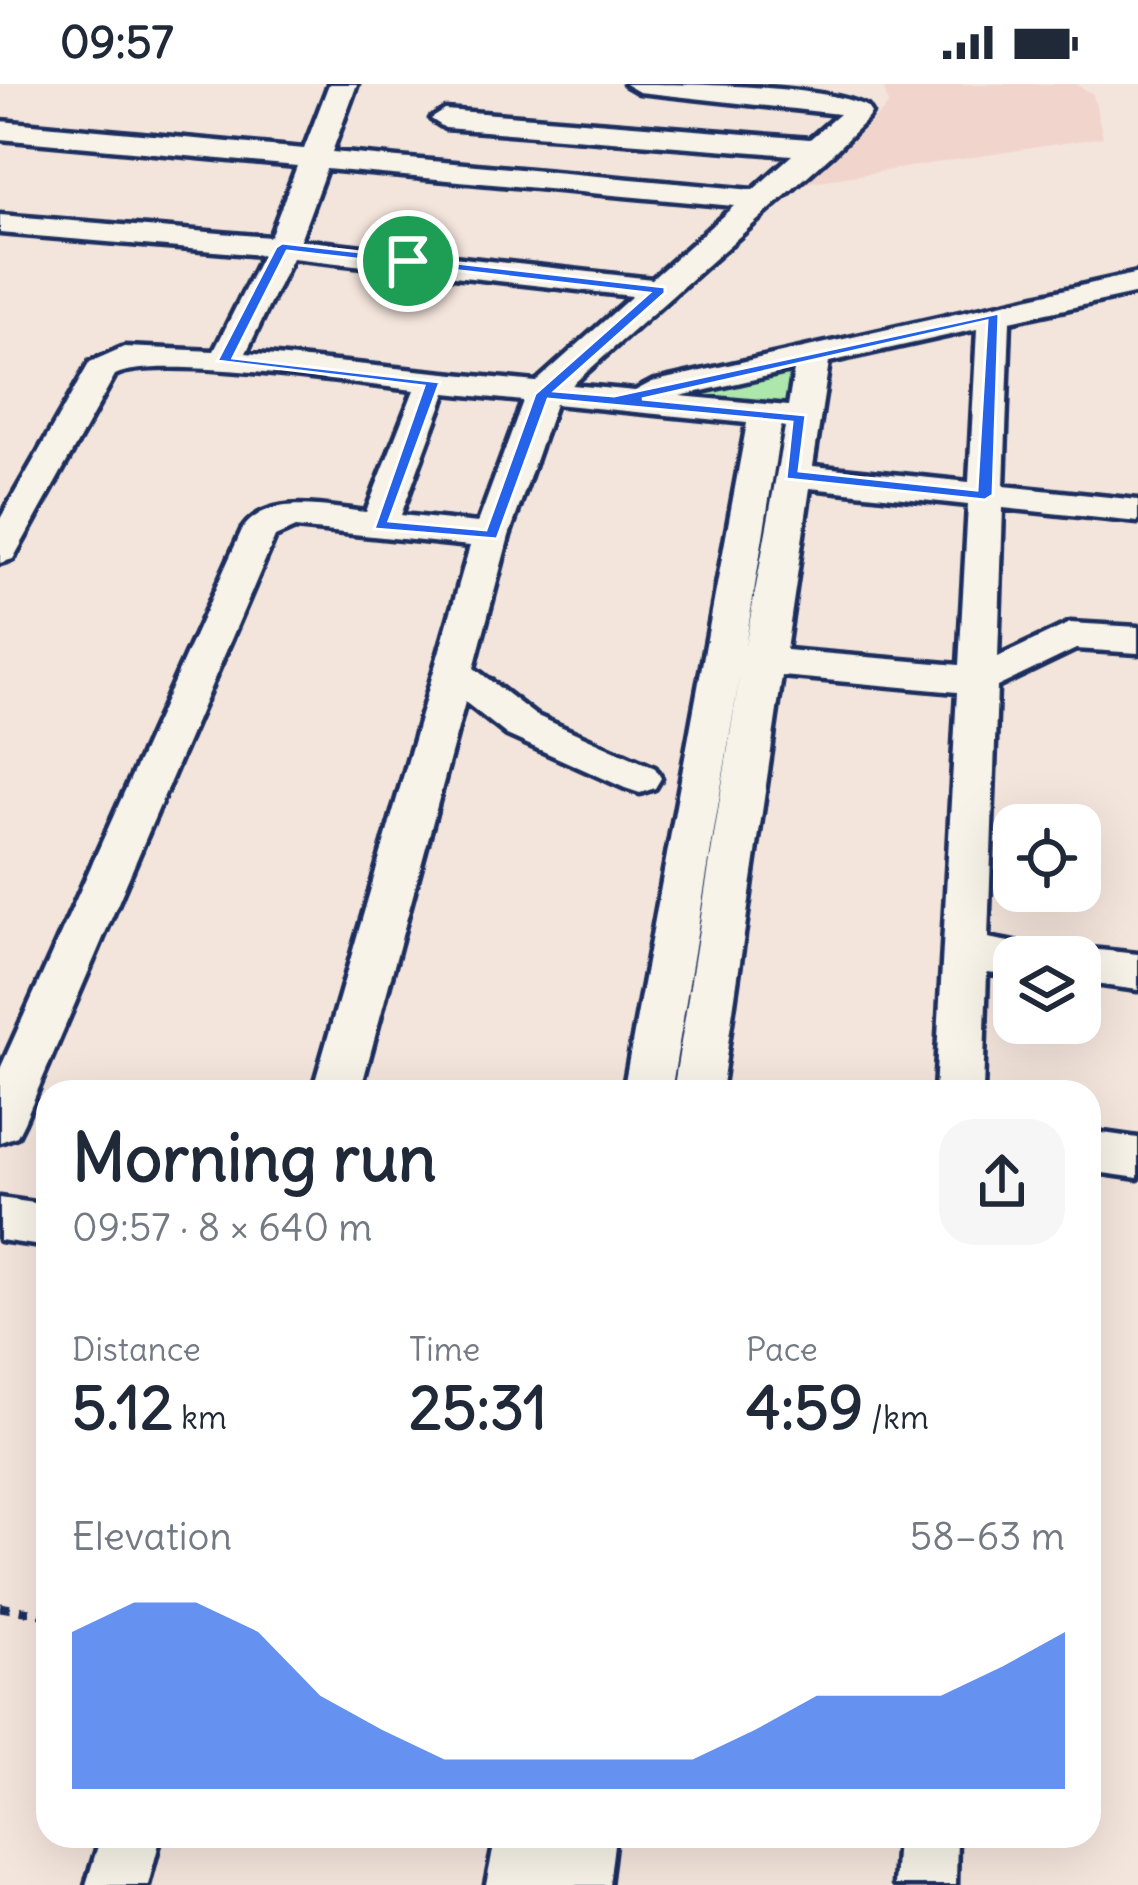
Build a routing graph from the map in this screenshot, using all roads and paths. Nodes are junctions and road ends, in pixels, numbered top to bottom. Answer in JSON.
{"nodes":[{"id":1,"x":343,"y":84,"type":"edge"},
{"id":2,"x":653,"y":85,"type":"edge"},
{"id":3,"x":765,"y":90,"type":"edge"},
{"id":4,"x":445,"y":118,"type":"dead end"},
{"id":5,"x":0,"y":130,"type":"edge"},
{"id":6,"x":821,"y":149,"type":"junction"},
{"id":7,"x":315,"y":162,"type":"junction"},
{"id":8,"x":763,"y":200,"type":"junction"},
{"id":9,"x":0,"y":224,"type":"edge"},
{"id":10,"x":282,"y":247,"type":"junction"},
{"id":11,"x":1138,"y":283,"type":"edge"},
{"id":12,"x":661,"y":290,"type":"junction"},
{"id":13,"x":994,"y":316,"type":"junction"},
{"id":14,"x":813,"y":356,"type":"junction"},
{"id":15,"x":224,"y":361,"type":"junction"},
{"id":16,"x":433,"y":382,"type":"junction"},
{"id":17,"x":542,"y":394,"type":"junction"},
{"id":18,"x":614,"y":400,"type":"junction"},
{"id":19,"x":783,"y":417,"type":"junction"},
{"id":20,"x":791,"y":475,"type":"junction"},
{"id":21,"x":985,"y":495,"type":"junction"},
{"id":22,"x":1138,"y":511,"type":"edge"},
{"id":23,"x":379,"y":525,"type":"junction"},
{"id":24,"x":491,"y":536,"type":"junction"},
{"id":25,"x":0,"y":551,"type":"edge"},
{"id":26,"x":1138,"y":640,"type":"edge"},
{"id":27,"x":742,"y":659,"type":"junction"},
{"id":28,"x":453,"y":672,"type":"junction"},
{"id":29,"x":977,"y":680,"type":"junction"},
{"id":30,"x":708,"y":733,"type":"junction"},
{"id":31,"x":751,"y":736,"type":"junction"},
{"id":32,"x":640,"y":778,"type":"dead end"},
{"id":33,"x":965,"y":952,"type":"junction"},
{"id":34,"x":993,"y":955,"type":"edge"},
{"id":35,"x":1101,"y":968,"type":"edge"},
{"id":36,"x":1138,"y":972,"type":"edge"},
{"id":37,"x":339,"y":1080,"type":"edge"},
{"id":38,"x":672,"y":1080,"type":"edge"},
{"id":39,"x":673,"y":1080,"type":"edge"},
{"id":40,"x":960,"y":1080,"type":"edge"},
{"id":41,"x":0,"y":1122,"type":"edge"},
{"id":42,"x":1101,"y":1153,"type":"edge"},
{"id":43,"x":1138,"y":1158,"type":"edge"},
{"id":44,"x":0,"y":1219,"type":"edge"},
{"id":45,"x":36,"y":1224,"type":"edge"},
{"id":46,"x":0,"y":1606,"type":"edge"},
{"id":47,"x":36,"y":1613,"type":"edge"},
{"id":48,"x":128,"y":1848,"type":"edge"},
{"id":49,"x":524,"y":1848,"type":"edge"},
{"id":50,"x":583,"y":1848,"type":"edge"},
{"id":51,"x":927,"y":1848,"type":"edge"},
{"id":52,"x":117,"y":1885,"type":"edge"},
{"id":53,"x":517,"y":1885,"type":"edge"},
{"id":54,"x":578,"y":1885,"type":"edge"},
{"id":55,"x":925,"y":1885,"type":"edge"}],
"edges":[{"from":1,"to":7,"type":"street"},
{"from":2,"to":3,"type":"street"},
{"from":3,"to":6,"type":"street"},
{"from":4,"to":6,"type":"street"},
{"from":5,"to":7,"type":"street"},
{"from":6,"to":8,"type":"street"},
{"from":7,"to":8,"type":"street"},
{"from":7,"to":10,"type":"street"},
{"from":8,"to":12,"type":"street"},
{"from":9,"to":10,"type":"street"},
{"from":10,"to":12,"type":"street"},
{"from":10,"to":15,"type":"street"},
{"from":11,"to":13,"type":"street"},
{"from":12,"to":17,"type":"street"},
{"from":13,"to":14,"type":"street"},
{"from":13,"to":21,"type":"street"},
{"from":14,"to":18,"type":"street"},
{"from":14,"to":19,"type":"street"},
{"from":15,"to":16,"type":"street"},
{"from":15,"to":25,"type":"street"},
{"from":16,"to":17,"type":"street"},
{"from":16,"to":23,"type":"street"},
{"from":17,"to":18,"type":"street"},
{"from":17,"to":24,"type":"street"},
{"from":18,"to":19,"type":"street"},
{"from":19,"to":20,"type":"street"},
{"from":19,"to":27,"type":"street"},
{"from":20,"to":21,"type":"street"},
{"from":20,"to":27,"type":"street"},
{"from":21,"to":22,"type":"street"},
{"from":21,"to":29,"type":"street"},
{"from":23,"to":24,"type":"street"},
{"from":23,"to":41,"type":"street"},
{"from":24,"to":28,"type":"street"},
{"from":26,"to":29,"type":"street"},
{"from":27,"to":29,"type":"street"},
{"from":27,"to":30,"type":"street"},
{"from":27,"to":31,"type":"street"},
{"from":28,"to":32,"type":"street"},
{"from":28,"to":37,"type":"street"},
{"from":29,"to":33,"type":"street"},
{"from":30,"to":31,"type":"street"},
{"from":30,"to":38,"type":"street"},
{"from":31,"to":39,"type":"street"},
{"from":33,"to":34,"type":"street"},
{"from":33,"to":40,"type":"street"},
{"from":35,"to":36,"type":"street"},
{"from":42,"to":43,"type":"street"},
{"from":44,"to":45,"type":"street"},
{"from":46,"to":47,"type":"path"},
{"from":48,"to":52,"type":"street"},
{"from":49,"to":53,"type":"street"},
{"from":50,"to":54,"type":"street"},
{"from":51,"to":55,"type":"street"}]}
